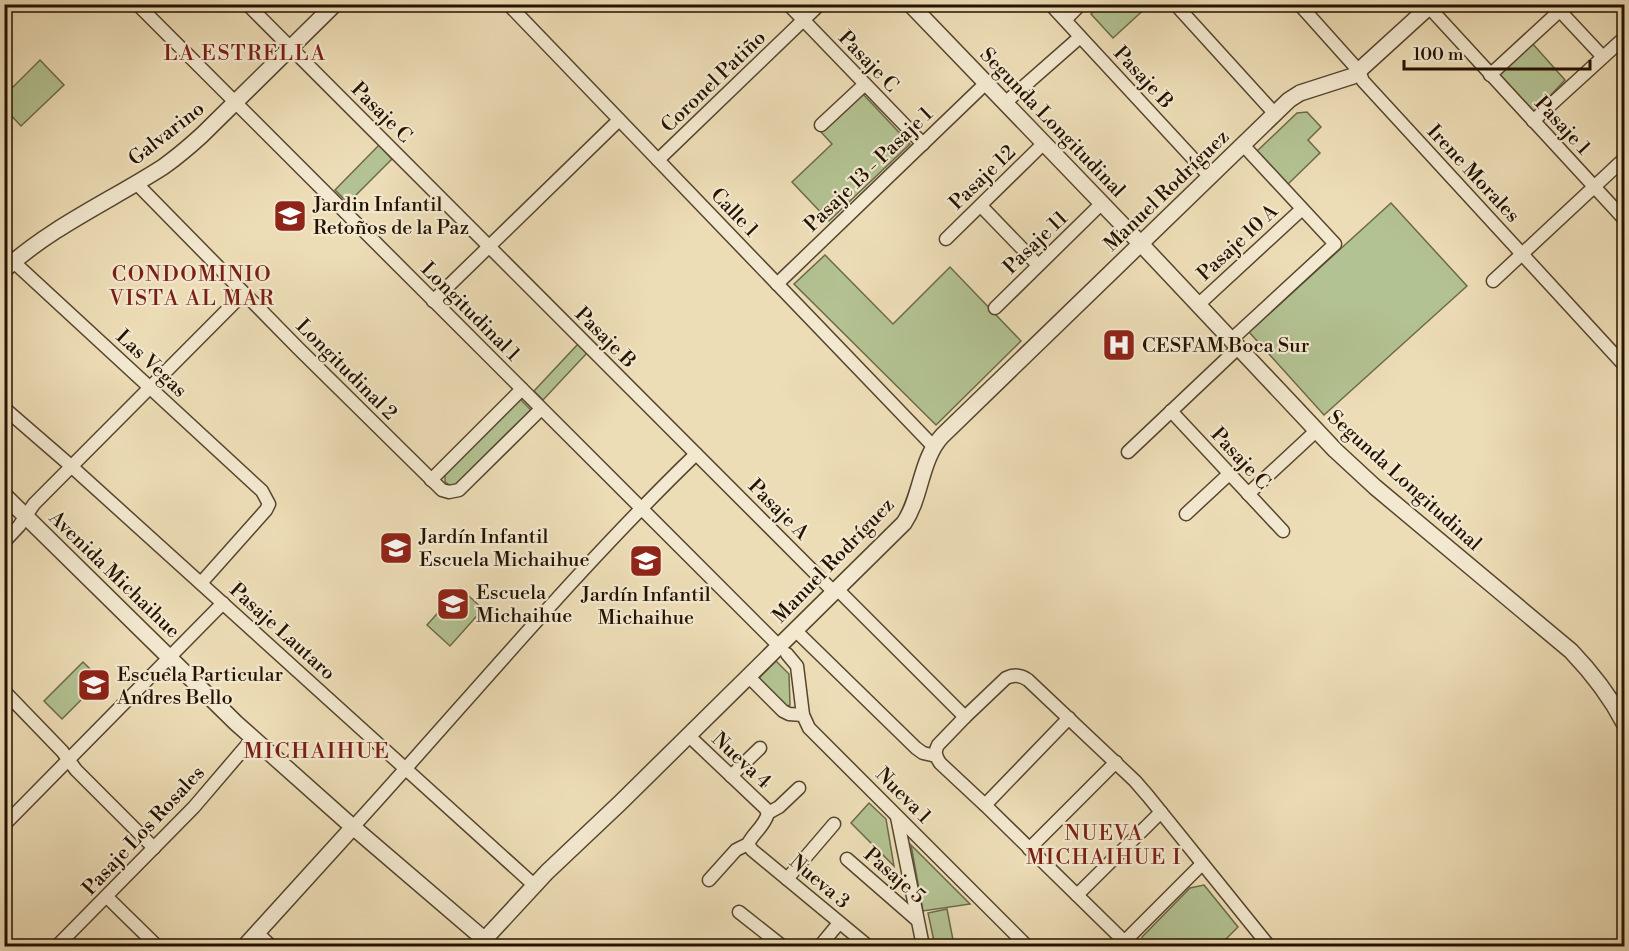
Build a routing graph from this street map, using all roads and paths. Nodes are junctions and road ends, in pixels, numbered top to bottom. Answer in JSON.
{"nodes":[{"id":1,"x":137,"y":4,"type":"edge"},
{"id":2,"x":247,"y":4,"type":"edge"},
{"id":3,"x":335,"y":4,"type":"edge"},
{"id":4,"x":508,"y":4,"type":"edge"},
{"id":5,"x":788,"y":4,"type":"edge"},
{"id":6,"x":820,"y":4,"type":"edge"},
{"id":7,"x":910,"y":4,"type":"edge"},
{"id":8,"x":1050,"y":4,"type":"edge"},
{"id":9,"x":1081,"y":4,"type":"edge"},
{"id":10,"x":1175,"y":4,"type":"edge"},
{"id":11,"x":1299,"y":4,"type":"edge"},
{"id":12,"x":1429,"y":6,"type":"edge"},
{"id":13,"x":1563,"y":8,"type":"edge"},
{"id":14,"x":1065,"y":20,"type":"junction"},
{"id":15,"x":803,"y":21,"type":"junction"},
{"id":16,"x":1080,"y":37,"type":"junction"},
{"id":17,"x":1624,"y":38,"type":"edge"},
{"id":18,"x":290,"y":48,"type":"junction"},
{"id":19,"x":1603,"y":57,"type":"junction"},
{"id":20,"x":1359,"y":71,"type":"junction"},
{"id":21,"x":1490,"y":75,"type":"junction"},
{"id":22,"x":986,"y":83,"type":"junction"},
{"id":23,"x":864,"y":84,"type":"junction"},
{"id":24,"x":235,"y":103,"type":"junction"},
{"id":25,"x":1005,"y":103,"type":"junction"},
{"id":26,"x":1275,"y":114,"type":"junction"},
{"id":27,"x":620,"y":120,"type":"junction"},
{"id":28,"x":1533,"y":121,"type":"junction"},
{"id":29,"x":822,"y":125,"type":"dead end"},
{"id":30,"x":1044,"y":143,"type":"junction"},
{"id":31,"x":923,"y":144,"type":"junction"},
{"id":32,"x":1243,"y":145,"type":"junction"},
{"id":33,"x":1624,"y":159,"type":"edge"},
{"id":34,"x":658,"y":160,"type":"junction"},
{"id":35,"x":1210,"y":177,"type":"junction"},
{"id":36,"x":136,"y":183,"type":"junction"},
{"id":37,"x":1594,"y":187,"type":"junction"},
{"id":38,"x":1102,"y":203,"type":"junction"},
{"id":39,"x":981,"y":206,"type":"junction"},
{"id":40,"x":1302,"y":209,"type":"junction"},
{"id":41,"x":1624,"y":219,"type":"edge"},
{"id":42,"x":946,"y":239,"type":"dead end"},
{"id":43,"x":1141,"y":244,"type":"junction"},
{"id":44,"x":489,"y":247,"type":"junction"},
{"id":45,"x":1522,"y":254,"type":"junction"},
{"id":46,"x":7,"y":261,"type":"edge"},
{"id":47,"x":1038,"y":265,"type":"junction"},
{"id":48,"x":1493,"y":281,"type":"dead end"},
{"id":49,"x":777,"y":284,"type":"junction"},
{"id":50,"x":244,"y":293,"type":"junction"},
{"id":51,"x":433,"y":301,"type":"junction"},
{"id":52,"x":1198,"y":304,"type":"junction"},
{"id":53,"x":995,"y":308,"type":"dead end"},
{"id":54,"x":1235,"y":343,"type":"junction"},
{"id":55,"x":1624,"y":364,"type":"edge"},
{"id":56,"x":150,"y":387,"type":"junction"},
{"id":57,"x":522,"y":389,"type":"junction"},
{"id":58,"x":4,"y":408,"type":"edge"},
{"id":59,"x":541,"y":409,"type":"junction"},
{"id":60,"x":1171,"y":411,"type":"junction"},
{"id":61,"x":1316,"y":431,"type":"junction"},
{"id":62,"x":933,"y":446,"type":"junction"},
{"id":63,"x":1128,"y":452,"type":"dead end"},
{"id":64,"x":696,"y":454,"type":"junction"},
{"id":65,"x":71,"y":466,"type":"junction"},
{"id":66,"x":1229,"y":474,"type":"junction"},
{"id":67,"x":431,"y":480,"type":"junction"},
{"id":68,"x":1248,"y":494,"type":"junction"},
{"id":69,"x":4,"y":495,"type":"edge"},
{"id":70,"x":641,"y":508,"type":"junction"},
{"id":71,"x":1186,"y":514,"type":"dead end"},
{"id":72,"x":26,"y":516,"type":"junction"},
{"id":73,"x":1283,"y":531,"type":"dead end"},
{"id":74,"x":4,"y":542,"type":"edge"},
{"id":75,"x":201,"y":583,"type":"junction"},
{"id":76,"x":836,"y":591,"type":"junction"},
{"id":77,"x":223,"y":603,"type":"junction"},
{"id":78,"x":795,"y":630,"type":"junction"},
{"id":79,"x":783,"y":650,"type":"junction"},
{"id":80,"x":170,"y":657,"type":"junction"},
{"id":81,"x":748,"y":676,"type":"junction"},
{"id":82,"x":4,"y":691,"type":"edge"},
{"id":83,"x":803,"y":715,"type":"junction"},
{"id":84,"x":964,"y":717,"type":"junction"},
{"id":85,"x":1069,"y":718,"type":"junction"},
{"id":86,"x":1624,"y":723,"type":"edge"},
{"id":87,"x":688,"y":735,"type":"junction"},
{"id":88,"x":253,"y":738,"type":"junction"},
{"id":89,"x":760,"y":748,"type":"dead end"},
{"id":90,"x":936,"y":756,"type":"junction"},
{"id":91,"x":69,"y":760,"type":"junction"},
{"id":92,"x":1116,"y":762,"type":"junction"},
{"id":93,"x":406,"y":769,"type":"junction"},
{"id":94,"x":731,"y":776,"type":"junction"},
{"id":95,"x":799,"y":788,"type":"dead end"},
{"id":96,"x":984,"y":805,"type":"junction"},
{"id":97,"x":1161,"y":812,"type":"junction"},
{"id":98,"x":768,"y":813,"type":"junction"},
{"id":99,"x":897,"y":816,"type":"junction"},
{"id":100,"x":834,"y":824,"type":"dead end"},
{"id":101,"x":4,"y":825,"type":"edge"},
{"id":102,"x":354,"y":826,"type":"junction"},
{"id":103,"x":748,"y":844,"type":"junction"},
{"id":104,"x":154,"y":848,"type":"junction"},
{"id":105,"x":1029,"y":849,"type":"junction"},
{"id":106,"x":847,"y":859,"type":"dead end"},
{"id":107,"x":1202,"y":864,"type":"junction"},
{"id":108,"x":787,"y":879,"type":"junction"},
{"id":109,"x":709,"y":880,"type":"dead end"},
{"id":110,"x":534,"y":885,"type":"junction"},
{"id":111,"x":1077,"y":895,"type":"junction"},
{"id":112,"x":107,"y":897,"type":"junction"},
{"id":113,"x":740,"y":912,"type":"dead end"},
{"id":114,"x":917,"y":920,"type":"junction"},
{"id":115,"x":839,"y":923,"type":"junction"},
{"id":116,"x":257,"y":933,"type":"junction"},
{"id":117,"x":488,"y":943,"type":"edge"},
{"id":118,"x":1127,"y":944,"type":"edge"},
{"id":119,"x":57,"y":946,"type":"edge"},
{"id":120,"x":156,"y":946,"type":"edge"},
{"id":121,"x":245,"y":946,"type":"edge"},
{"id":122,"x":271,"y":946,"type":"edge"},
{"id":123,"x":782,"y":946,"type":"edge"},
{"id":124,"x":820,"y":946,"type":"edge"},
{"id":125,"x":868,"y":946,"type":"edge"},
{"id":126,"x":922,"y":946,"type":"edge"},
{"id":127,"x":1027,"y":946,"type":"edge"},
{"id":128,"x":1269,"y":946,"type":"edge"}],
"edges":[{"from":1,"to":24,"type":"street","name":"Longitudinal 1"},
{"from":2,"to":18,"type":"street","name":"Pasaje C"},
{"from":3,"to":18,"type":"street","name":"Galvarino"},
{"from":4,"to":27,"type":"street","name":"Calle 1"},
{"from":5,"to":15,"type":"street","name":"Pasaje C"},
{"from":6,"to":15,"type":"street","name":"Coronel Patiño"},
{"from":7,"to":22,"type":"street","name":"Segunda Longitudinal"},
{"from":8,"to":14,"type":"street","name":"Pasaje B"},
{"from":9,"to":14,"type":"street"},
{"from":10,"to":26,"type":"street"},
{"from":11,"to":20,"type":"street","name":"Irene Morales"},
{"from":12,"to":20,"type":"street","name":"Manuel Rodríguez"},
{"from":12,"to":21,"type":"street","name":"Pasaje 1"},
{"from":13,"to":19,"type":"street"},
{"from":13,"to":21,"type":"street"},
{"from":14,"to":16,"type":"street","name":"Pasaje B"},
{"from":15,"to":23,"type":"street","name":"Pasaje C"},
{"from":15,"to":34,"type":"street","name":"Coronel Patiño"},
{"from":16,"to":25,"type":"street"},
{"from":16,"to":35,"type":"street","name":"Pasaje B"},
{"from":17,"to":19,"type":"street"},
{"from":18,"to":24,"type":"street","name":"Galvarino"},
{"from":18,"to":44,"type":"street","name":"Pasaje C"},
{"from":19,"to":28,"type":"street"},
{"from":20,"to":26,"type":"street","name":"Manuel Rodríguez"},
{"from":20,"to":45,"type":"street","name":"Irene Morales"},
{"from":21,"to":28,"type":"street","name":"Pasaje 1"},
{"from":22,"to":25,"type":"street","name":"Segunda Longitudinal"},
{"from":22,"to":31,"type":"street","name":"Pasaje 13 - Pasaje 1"},
{"from":23,"to":29,"type":"street"},
{"from":23,"to":31,"type":"street","name":"Pasaje C"},
{"from":24,"to":36,"type":"street","name":"Galvarino"},
{"from":24,"to":51,"type":"street","name":"Longitudinal 1"},
{"from":25,"to":30,"type":"street","name":"Segunda Longitudinal"},
{"from":26,"to":32,"type":"street","name":"Manuel Rodríguez"},
{"from":27,"to":34,"type":"street","name":"Calle 1"},
{"from":27,"to":44,"type":"street"},
{"from":28,"to":37,"type":"street","name":"Pasaje 1"},
{"from":30,"to":38,"type":"street","name":"Segunda Longitudinal"},
{"from":30,"to":39,"type":"street","name":"Pasaje 12"},
{"from":31,"to":49,"type":"street","name":"Pasaje 13 - Pasaje 1"},
{"from":32,"to":35,"type":"street","name":"Manuel Rodríguez"},
{"from":32,"to":40,"type":"street"},
{"from":33,"to":37,"type":"street"},
{"from":34,"to":49,"type":"street","name":"Calle 1"},
{"from":35,"to":43,"type":"street","name":"Manuel Rodríguez"},
{"from":36,"to":46,"type":"street","name":"Galvarino"},
{"from":36,"to":50,"type":"street","name":"Longitudinal 2"},
{"from":37,"to":41,"type":"street","name":"Pasaje 1"},
{"from":37,"to":45,"type":"street"},
{"from":38,"to":43,"type":"street","name":"Segunda Longitudinal"},
{"from":38,"to":47,"type":"street","name":"Pasaje 11"},
{"from":39,"to":42,"type":"street","name":"Pasaje 12"},
{"from":39,"to":47,"type":"street"},
{"from":40,"to":52,"type":"street","name":"Pasaje 10 A"},
{"from":40,"to":54,"type":"street"},
{"from":43,"to":52,"type":"street","name":"Segunda Longitudinal"},
{"from":43,"to":62,"type":"street","name":"Manuel Rodríguez"},
{"from":44,"to":51,"type":"street"},
{"from":44,"to":64,"type":"street","name":"Pasaje B"},
{"from":45,"to":48,"type":"street"},
{"from":45,"to":55,"type":"street","name":"Irene Morales"},
{"from":46,"to":56,"type":"street","name":"Las Vegas"},
{"from":47,"to":53,"type":"street","name":"Pasaje 11"},
{"from":49,"to":62,"type":"street","name":"Calle 1"},
{"from":50,"to":56,"type":"street"},
{"from":50,"to":67,"type":"street","name":"Longitudinal 2"},
{"from":51,"to":57,"type":"street","name":"Longitudinal 1"},
{"from":52,"to":54,"type":"street","name":"Segunda Longitudinal"},
{"from":54,"to":60,"type":"street"},
{"from":54,"to":61,"type":"street","name":"Segunda Longitudinal"},
{"from":56,"to":65,"type":"street"},
{"from":56,"to":75,"type":"street","name":"Las Vegas"},
{"from":57,"to":59,"type":"street","name":"Longitudinal 1"},
{"from":57,"to":67,"type":"street"},
{"from":58,"to":65,"type":"street","name":"Pasaje Lautaro"},
{"from":59,"to":67,"type":"street","name":"Longitudinal 2"},
{"from":59,"to":70,"type":"street","name":"Longitudinal 1"},
{"from":60,"to":63,"type":"street"},
{"from":60,"to":66,"type":"street","name":"Pasaje C"},
{"from":61,"to":68,"type":"street"},
{"from":61,"to":86,"type":"street","name":"Segunda Longitudinal"},
{"from":62,"to":76,"type":"street","name":"Manuel Rodríguez"},
{"from":64,"to":70,"type":"street"},
{"from":64,"to":76,"type":"street","name":"Pasaje A"},
{"from":65,"to":72,"type":"street"},
{"from":65,"to":75,"type":"street","name":"Pasaje Lautaro"},
{"from":66,"to":68,"type":"street","name":"Pasaje C"},
{"from":66,"to":71,"type":"street"},
{"from":68,"to":73,"type":"street","name":"Pasaje C"},
{"from":69,"to":72,"type":"street","name":"Avenida Michaihue"},
{"from":70,"to":79,"type":"street","name":"Longitudinal 1"},
{"from":70,"to":93,"type":"street"},
{"from":72,"to":74,"type":"street"},
{"from":72,"to":80,"type":"street","name":"Avenida Michaihue"},
{"from":75,"to":77,"type":"street","name":"Pasaje Lautaro"},
{"from":76,"to":78,"type":"street","name":"Manuel Rodríguez"},
{"from":76,"to":84,"type":"street","name":"Pasaje A"},
{"from":77,"to":80,"type":"street"},
{"from":77,"to":93,"type":"street","name":"Pasaje Lautaro"},
{"from":78,"to":79,"type":"street","name":"Manuel Rodríguez"},
{"from":78,"to":90,"type":"street"},
{"from":79,"to":81,"type":"street","name":"Manuel Rodríguez"},
{"from":79,"to":83,"type":"street","name":"Nueva 1"},
{"from":80,"to":88,"type":"street","name":"Avenida Michaihue"},
{"from":80,"to":91,"type":"street"},
{"from":81,"to":83,"type":"street"},
{"from":81,"to":87,"type":"street","name":"Manuel Rodríguez"},
{"from":82,"to":91,"type":"street"},
{"from":83,"to":99,"type":"street","name":"Nueva 1"},
{"from":84,"to":85,"type":"street"},
{"from":84,"to":90,"type":"street"},
{"from":85,"to":92,"type":"street"},
{"from":85,"to":96,"type":"street"},
{"from":87,"to":94,"type":"street","name":"Nueva 4"},
{"from":87,"to":110,"type":"street","name":"Manuel Rodríguez"},
{"from":88,"to":102,"type":"street","name":"Avenida Michaihue"},
{"from":88,"to":104,"type":"street","name":"Pasaje Los Rosales"},
{"from":89,"to":94,"type":"street"},
{"from":90,"to":96,"type":"street"},
{"from":91,"to":101,"type":"street"},
{"from":91,"to":104,"type":"street"},
{"from":92,"to":97,"type":"street"},
{"from":92,"to":105,"type":"street"},
{"from":93,"to":102,"type":"street"},
{"from":93,"to":110,"type":"street","name":"Pasaje Lautaro"},
{"from":94,"to":98,"type":"street","name":"Nueva 4"},
{"from":95,"to":98,"type":"street"},
{"from":96,"to":105,"type":"street"},
{"from":97,"to":107,"type":"street"},
{"from":97,"to":111,"type":"street"},
{"from":98,"to":103,"type":"street"},
{"from":99,"to":114,"type":"street"},
{"from":99,"to":127,"type":"street","name":"Nueva 1"},
{"from":100,"to":108,"type":"street"},
{"from":102,"to":116,"type":"street"},
{"from":102,"to":117,"type":"street","name":"Avenida Michaihue"},
{"from":103,"to":108,"type":"street","name":"Nueva 3"},
{"from":103,"to":109,"type":"street"},
{"from":104,"to":112,"type":"street","name":"Pasaje Los Rosales"},
{"from":105,"to":111,"type":"street"},
{"from":106,"to":114,"type":"street","name":"Pasaje 5"},
{"from":107,"to":118,"type":"street"},
{"from":107,"to":128,"type":"street"},
{"from":108,"to":115,"type":"street","name":"Nueva 3"},
{"from":110,"to":117,"type":"street","name":"Manuel Rodríguez"},
{"from":111,"to":118,"type":"street"},
{"from":112,"to":119,"type":"street","name":"Pasaje Los Rosales"},
{"from":112,"to":120,"type":"street"},
{"from":113,"to":123,"type":"street"},
{"from":114,"to":126,"type":"street"},
{"from":115,"to":124,"type":"street"},
{"from":115,"to":125,"type":"street","name":"Nueva 3"},
{"from":116,"to":121,"type":"street"},
{"from":116,"to":122,"type":"street"}]}
